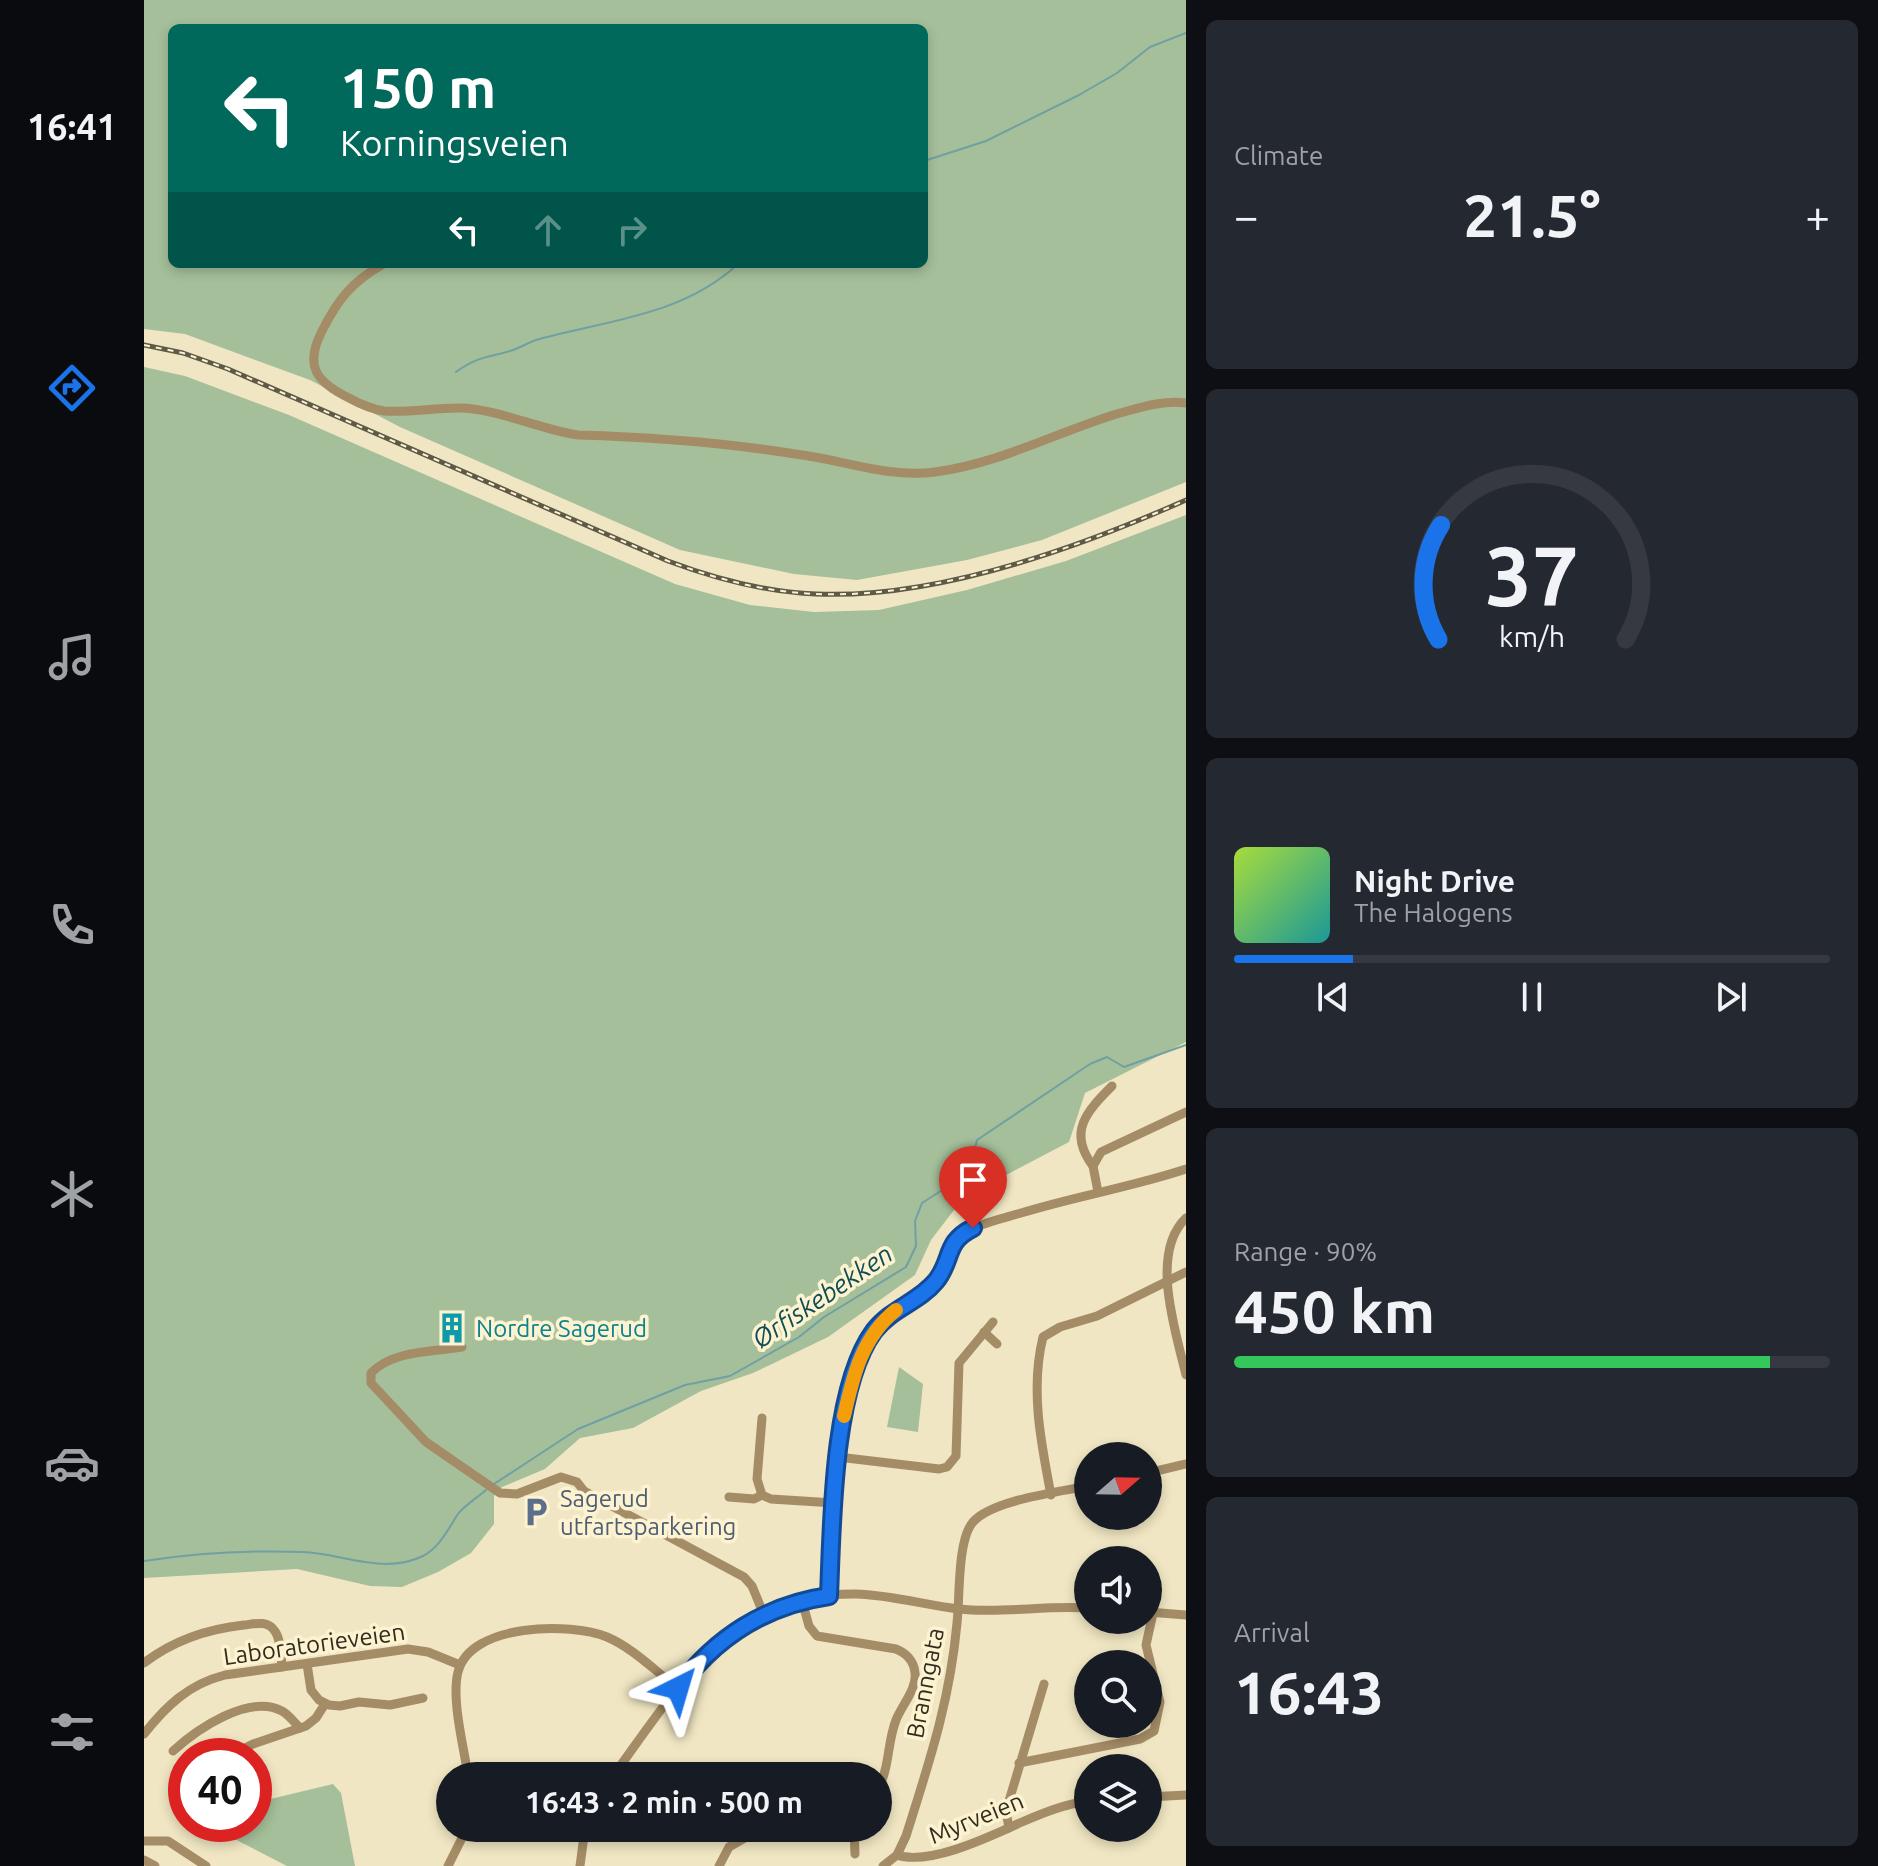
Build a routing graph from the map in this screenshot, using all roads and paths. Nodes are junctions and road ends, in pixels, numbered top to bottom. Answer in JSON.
{"nodes":[{"id":1,"x":376,"y":268,"type":"edge"},
{"id":2,"x":1186,"y":403,"type":"edge"},
{"id":3,"x":1112,"y":1086,"type":"dead end"},
{"id":4,"x":1186,"y":1112,"type":"edge"},
{"id":5,"x":1093,"y":1166,"type":"junction"},
{"id":6,"x":1186,"y":1169,"type":"edge"},
{"id":7,"x":1098,"y":1192,"type":"junction"},
{"id":8,"x":1186,"y":1218,"type":"edge"},
{"id":9,"x":1186,"y":1272,"type":"edge"},
{"id":10,"x":1167,"y":1281,"type":"junction"},
{"id":11,"x":993,"y":1322,"type":"dead end"},
{"id":12,"x":984,"y":1332,"type":"junction"},
{"id":13,"x":997,"y":1344,"type":"dead end"},
{"id":14,"x":462,"y":1347,"type":"dead end"},
{"id":15,"x":1184,"y":1350,"type":"edge"},
{"id":16,"x":1186,"y":1375,"type":"edge"},
{"id":17,"x":762,"y":1418,"type":"dead end"},
{"id":18,"x":838,"y":1457,"type":"junction"},
{"id":19,"x":1186,"y":1464,"type":"edge"},
{"id":20,"x":1162,"y":1470,"type":"edge"},
{"id":21,"x":1074,"y":1489,"type":"edge"},
{"id":22,"x":762,"y":1495,"type":"junction"},
{"id":23,"x":1051,"y":1495,"type":"junction"},
{"id":24,"x":729,"y":1497,"type":"dead end"},
{"id":25,"x":834,"y":1503,"type":"junction"},
{"id":26,"x":829,"y":1596,"type":"junction"},
{"id":27,"x":802,"y":1601,"type":"junction"},
{"id":28,"x":1074,"y":1608,"type":"edge"},
{"id":29,"x":958,"y":1609,"type":"junction"},
{"id":30,"x":1162,"y":1614,"type":"edge"},
{"id":31,"x":764,"y":1615,"type":"junction"},
{"id":32,"x":1186,"y":1615,"type":"edge"},
{"id":33,"x":1147,"y":1634,"type":"edge"},
{"id":34,"x":144,"y":1663,"type":"edge"},
{"id":35,"x":307,"y":1664,"type":"junction"},
{"id":36,"x":460,"y":1665,"type":"junction"},
{"id":37,"x":282,"y":1667,"type":"junction"},
{"id":38,"x":1044,"y":1684,"type":"dead end"},
{"id":39,"x":678,"y":1688,"type":"junction"},
{"id":40,"x":423,"y":1698,"type":"dead end"},
{"id":41,"x":325,"y":1704,"type":"junction"},
{"id":42,"x":300,"y":1728,"type":"junction"},
{"id":43,"x":144,"y":1734,"type":"edge"},
{"id":44,"x":188,"y":1738,"type":"edge"},
{"id":45,"x":271,"y":1738,"type":"edge"},
{"id":46,"x":466,"y":1762,"type":"edge"},
{"id":47,"x":623,"y":1762,"type":"edge"},
{"id":48,"x":888,"y":1762,"type":"edge"},
{"id":49,"x":1019,"y":1763,"type":"junction"},
{"id":50,"x":1186,"y":1795,"type":"edge"},
{"id":51,"x":1162,"y":1796,"type":"edge"},
{"id":52,"x":1074,"y":1804,"type":"edge"},
{"id":53,"x":1009,"y":1828,"type":"junction"},
{"id":54,"x":144,"y":1841,"type":"edge"},
{"id":55,"x":460,"y":1842,"type":"edge"},
{"id":56,"x":583,"y":1842,"type":"edge"},
{"id":57,"x":738,"y":1842,"type":"edge"},
{"id":58,"x":855,"y":1842,"type":"edge"},
{"id":59,"x":855,"y":1854,"type":"dead end"},
{"id":60,"x":897,"y":1855,"type":"junction"},
{"id":61,"x":144,"y":1860,"type":"edge"},
{"id":62,"x":155,"y":1866,"type":"edge"},
{"id":63,"x":206,"y":1866,"type":"edge"},
{"id":64,"x":448,"y":1866,"type":"edge"},
{"id":65,"x":580,"y":1866,"type":"edge"},
{"id":66,"x":719,"y":1866,"type":"edge"},
{"id":67,"x":883,"y":1866,"type":"edge"}],
"edges":[{"from":1,"to":2,"type":"street"},
{"from":3,"to":5,"type":"street"},
{"from":4,"to":5,"type":"street"},
{"from":5,"to":7,"type":"street"},
{"from":6,"to":7,"type":"street"},
{"from":7,"to":18,"type":"street"},
{"from":8,"to":10,"type":"street"},
{"from":9,"to":10,"type":"street"},
{"from":10,"to":15,"type":"street"},
{"from":10,"to":23,"type":"street"},
{"from":11,"to":12,"type":"street"},
{"from":12,"to":13,"type":"street"},
{"from":12,"to":18,"type":"street"},
{"from":14,"to":31,"type":"street"},
{"from":15,"to":16,"type":"street"},
{"from":17,"to":22,"type":"street"},
{"from":18,"to":25,"type":"street"},
{"from":19,"to":20,"type":"street"},
{"from":21,"to":23,"type":"street"},
{"from":22,"to":24,"type":"street"},
{"from":22,"to":25,"type":"street"},
{"from":23,"to":29,"type":"street","name":"Branngata"},
{"from":25,"to":26,"type":"street"},
{"from":26,"to":27,"type":"street"},
{"from":26,"to":29,"type":"street"},
{"from":27,"to":31,"type":"street"},
{"from":27,"to":48,"type":"street"},
{"from":28,"to":29,"type":"street"},
{"from":29,"to":60,"type":"street","name":"Branngata"},
{"from":30,"to":32,"type":"street"},
{"from":31,"to":39,"type":"street"},
{"from":33,"to":49,"type":"street"},
{"from":34,"to":37,"type":"street"},
{"from":35,"to":36,"type":"street","name":"Laboratorieveien"},
{"from":35,"to":37,"type":"street","name":"Laboratorieveien"},
{"from":35,"to":41,"type":"street"},
{"from":36,"to":39,"type":"street"},
{"from":36,"to":46,"type":"street"},
{"from":37,"to":43,"type":"street","name":"Laboratorieveien"},
{"from":38,"to":49,"type":"street"},
{"from":39,"to":47,"type":"street"},
{"from":40,"to":41,"type":"street"},
{"from":41,"to":42,"type":"street"},
{"from":42,"to":44,"type":"street"},
{"from":42,"to":45,"type":"street"},
{"from":49,"to":53,"type":"street"},
{"from":50,"to":51,"type":"street"},
{"from":52,"to":53,"type":"street","name":"Myrveien"},
{"from":53,"to":60,"type":"street","name":"Myrveien"},
{"from":54,"to":63,"type":"street"},
{"from":55,"to":64,"type":"street"},
{"from":56,"to":65,"type":"street"},
{"from":57,"to":66,"type":"street"},
{"from":58,"to":59,"type":"street"},
{"from":60,"to":67,"type":"street"},
{"from":61,"to":62,"type":"street"}]}
